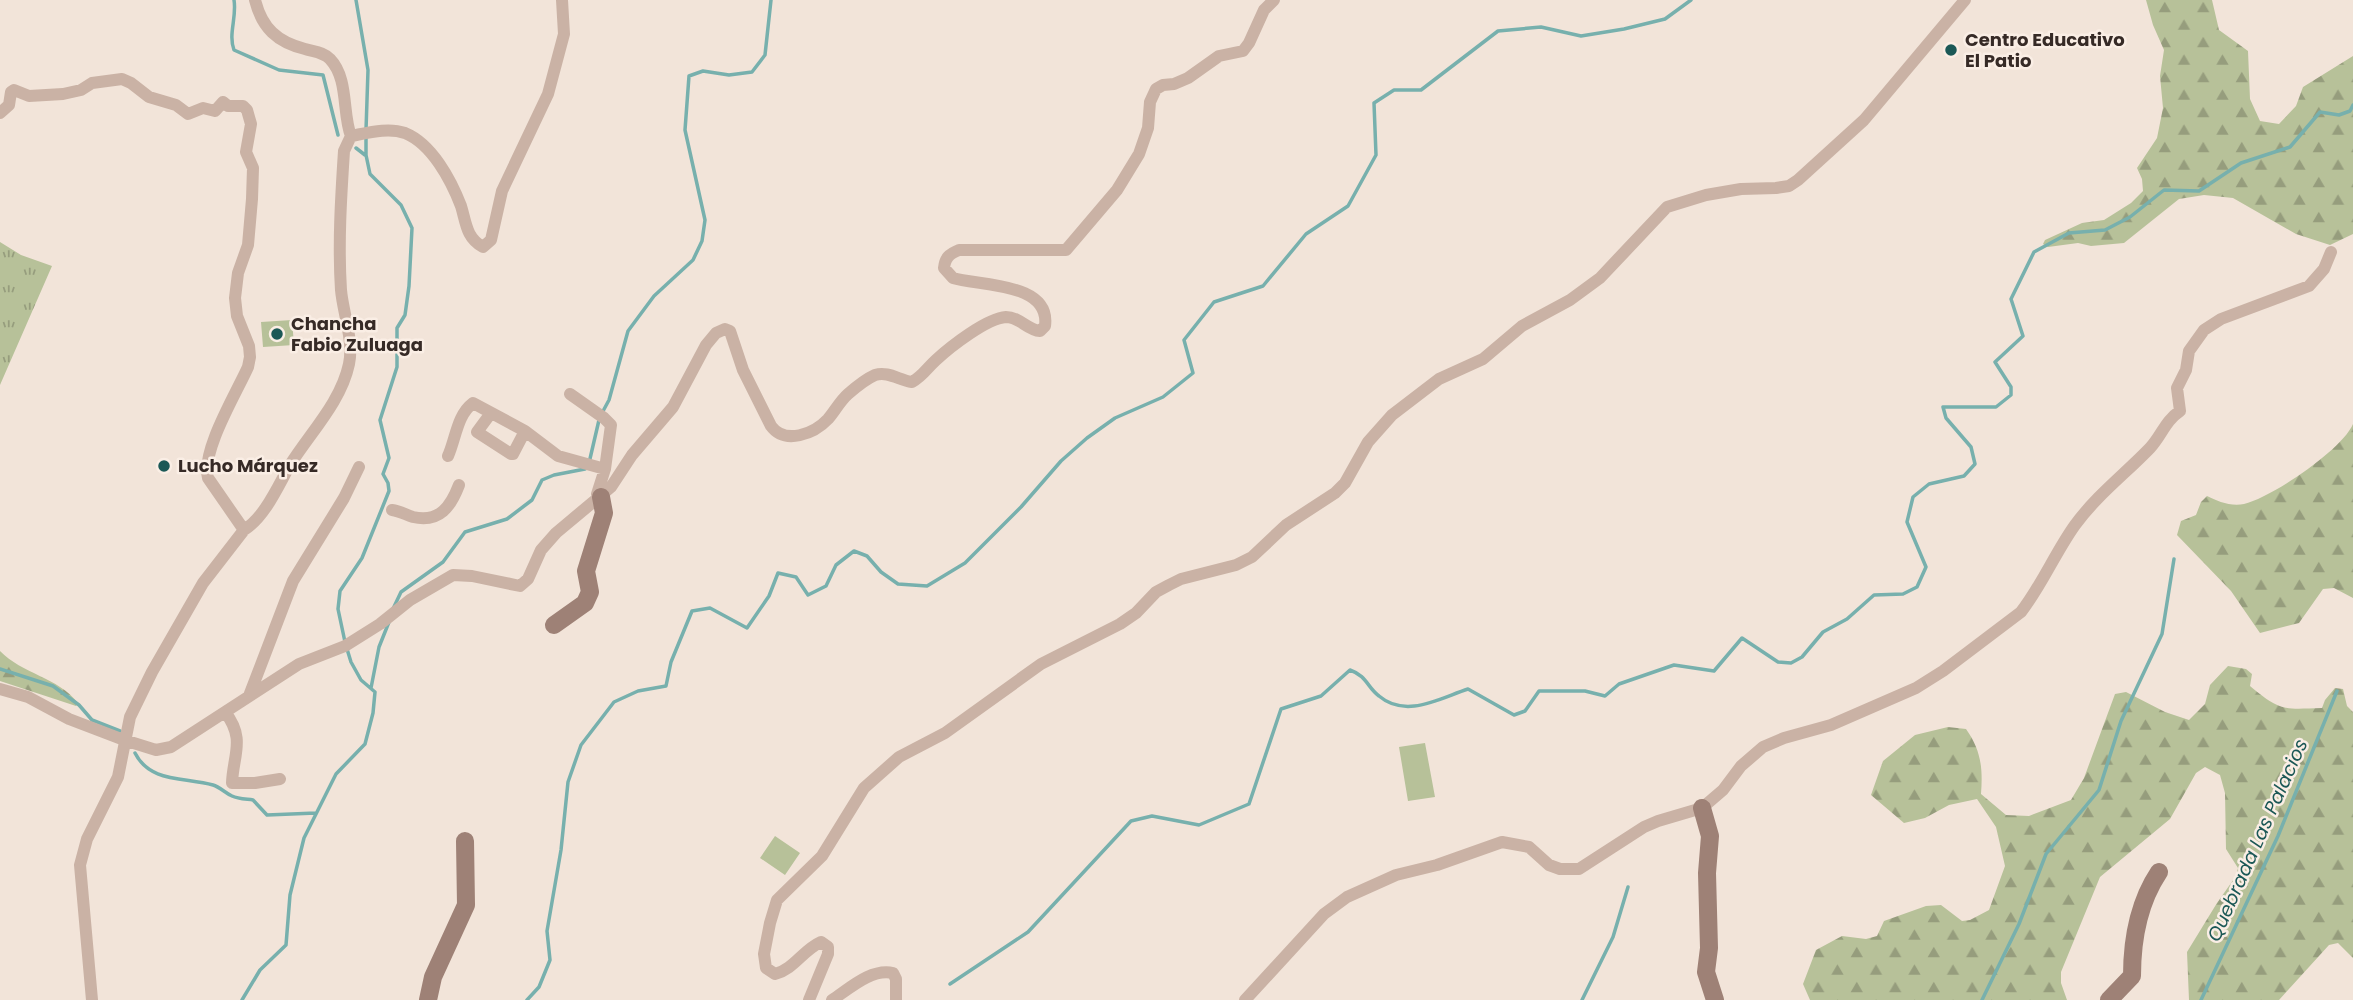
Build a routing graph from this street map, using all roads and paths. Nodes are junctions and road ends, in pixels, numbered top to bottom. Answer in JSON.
{"nodes":[{"id":1,"x":255,"y":0,"type":"edge"},
{"id":2,"x":562,"y":0,"type":"edge"},
{"id":3,"x":1274,"y":0,"type":"edge"},
{"id":4,"x":1965,"y":0,"type":"edge"},
{"id":5,"x":0,"y":113,"type":"edge"},
{"id":6,"x":351,"y":136,"type":"junction"},
{"id":7,"x":2331,"y":252,"type":"dead end"},
{"id":8,"x":570,"y":394,"type":"dead end"},
{"id":9,"x":491,"y":413,"type":"junction"},
{"id":10,"x":524,"y":431,"type":"junction"},
{"id":11,"x":448,"y":456,"type":"dead end"},
{"id":12,"x":359,"y":467,"type":"dead end"},
{"id":13,"x":602,"y":468,"type":"junction"},
{"id":14,"x":459,"y":485,"type":"dead end"},
{"id":15,"x":601,"y":497,"type":"junction"},
{"id":16,"x":391,"y":510,"type":"dead end"},
{"id":17,"x":244,"y":530,"type":"junction"},
{"id":18,"x":554,"y":625,"type":"dead end"},
{"id":19,"x":0,"y":690,"type":"edge"},
{"id":20,"x":248,"y":696,"type":"junction"},
{"id":21,"x":225,"y":712,"type":"junction"},
{"id":22,"x":124,"y":740,"type":"junction"},
{"id":23,"x":280,"y":779,"type":"dead end"},
{"id":24,"x":1702,"y":808,"type":"junction"},
{"id":25,"x":465,"y":841,"type":"dead end"},
{"id":26,"x":2159,"y":872,"type":"dead end"},
{"id":27,"x":92,"y":1000,"type":"edge"},
{"id":28,"x":428,"y":1000,"type":"edge"},
{"id":29,"x":809,"y":1000,"type":"edge"},
{"id":30,"x":832,"y":1000,"type":"edge"},
{"id":31,"x":896,"y":1000,"type":"edge"},
{"id":32,"x":1245,"y":1000,"type":"edge"},
{"id":33,"x":1715,"y":1000,"type":"edge"},
{"id":34,"x":2109,"y":1000,"type":"edge"}],
"edges":[{"from":1,"to":6,"type":"street"},
{"from":2,"to":6,"type":"street"},
{"from":3,"to":15,"type":"street"},
{"from":4,"to":29,"type":"street"},
{"from":5,"to":17,"type":"street"},
{"from":6,"to":17,"type":"street"},
{"from":7,"to":24,"type":"street"},
{"from":8,"to":13,"type":"street"},
{"from":9,"to":10,"type":"street"},
{"from":9,"to":10,"type":"street"},
{"from":9,"to":11,"type":"street"},
{"from":10,"to":13,"type":"street"},
{"from":12,"to":20,"type":"street"},
{"from":13,"to":15,"type":"street"},
{"from":14,"to":16,"type":"street"},
{"from":15,"to":18,"type":"street"},
{"from":15,"to":20,"type":"street"},
{"from":17,"to":22,"type":"street"},
{"from":19,"to":22,"type":"street"},
{"from":20,"to":21,"type":"street"},
{"from":21,"to":22,"type":"street"},
{"from":21,"to":23,"type":"street"},
{"from":22,"to":27,"type":"street"},
{"from":24,"to":32,"type":"street"},
{"from":24,"to":33,"type":"street"},
{"from":25,"to":28,"type":"street"},
{"from":26,"to":34,"type":"street"},
{"from":30,"to":31,"type":"street"}]}
